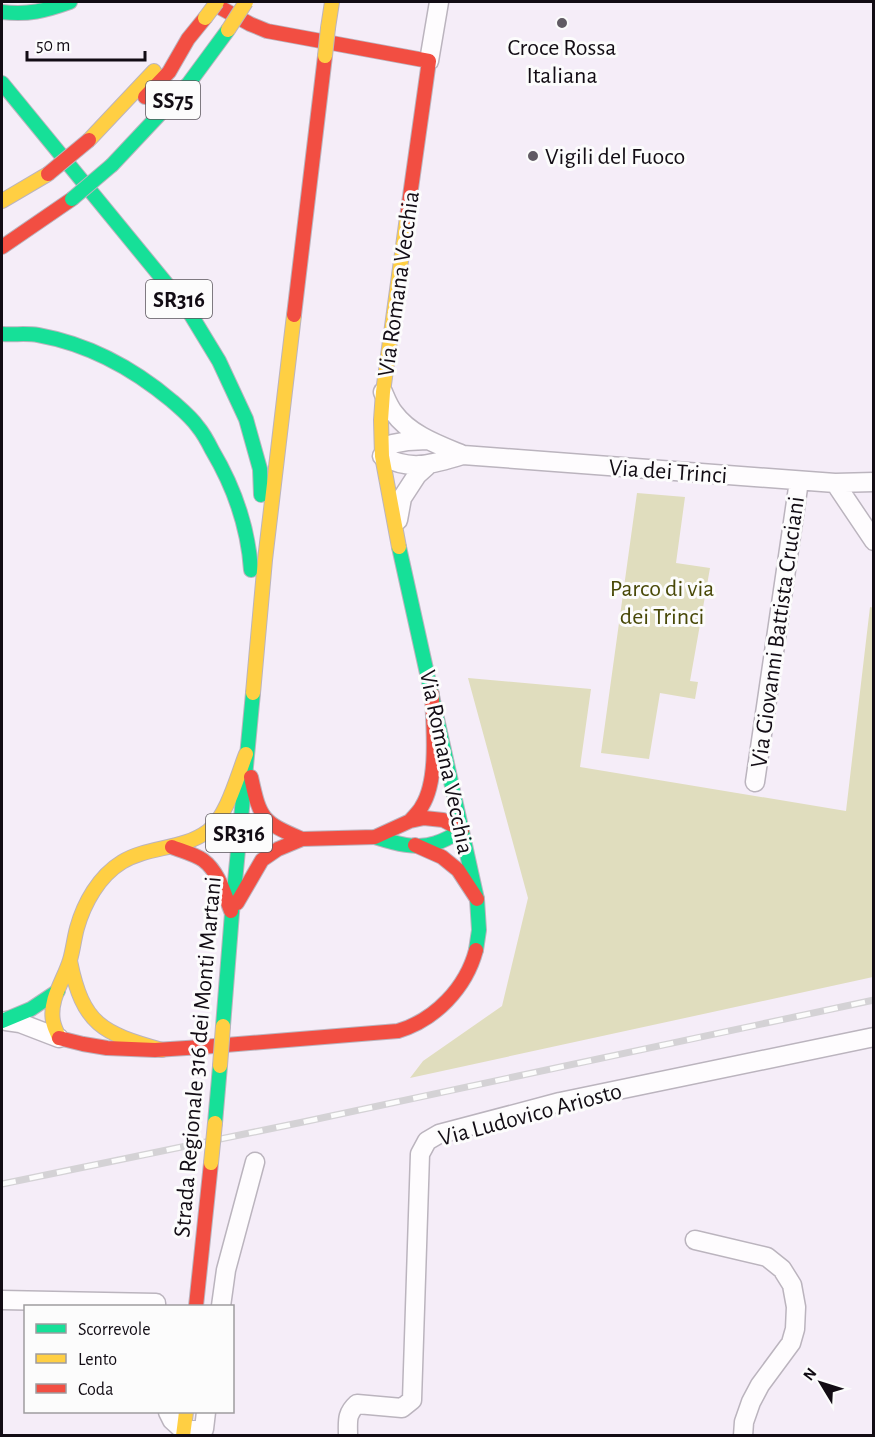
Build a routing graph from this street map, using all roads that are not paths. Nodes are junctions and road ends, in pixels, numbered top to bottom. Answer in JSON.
{"nodes":[{"id":1,"x":70,"y":2,"type":"edge"},
{"id":2,"x":209,"y":2,"type":"edge"},
{"id":3,"x":217,"y":2,"type":"edge"},
{"id":4,"x":246,"y":2,"type":"edge"},
{"id":5,"x":332,"y":2,"type":"edge"},
{"id":6,"x":439,"y":2,"type":"edge"},
{"id":7,"x":2,"y":12,"type":"edge"},
{"id":8,"x":429,"y":61,"type":"junction"},
{"id":9,"x":2,"y":83,"type":"edge"},
{"id":10,"x":2,"y":201,"type":"edge"},
{"id":11,"x":2,"y":247,"type":"edge"},
{"id":12,"x":2,"y":334,"type":"edge"},
{"id":13,"x":383,"y":392,"type":"junction"},
{"id":14,"x":427,"y":440,"type":"junction"},
{"id":15,"x":463,"y":455,"type":"junction"},
{"id":16,"x":382,"y":456,"type":"junction"},
{"id":17,"x":427,"y":465,"type":"junction"},
{"id":18,"x":799,"y":481,"type":"junction"},
{"id":19,"x":835,"y":483,"type":"junction"},
{"id":20,"x":873,"y":483,"type":"edge"},
{"id":21,"x":396,"y":531,"type":"junction"},
{"id":22,"x":873,"y":541,"type":"edge"},
{"id":23,"x":265,"y":560,"type":"junction"},
{"id":24,"x":253,"y":693,"type":"junction"},
{"id":25,"x":432,"y":694,"type":"junction"},
{"id":26,"x":246,"y":754,"type":"junction"},
{"id":27,"x":755,"y":782,"type":"dead end"},
{"id":28,"x":410,"y":821,"type":"junction"},
{"id":29,"x":462,"y":830,"type":"junction"},
{"id":30,"x":375,"y":837,"type":"junction"},
{"id":31,"x":302,"y":839,"type":"junction"},
{"id":32,"x":415,"y":845,"type":"junction"},
{"id":33,"x":172,"y":847,"type":"junction"},
{"id":34,"x":477,"y":899,"type":"junction"},
{"id":35,"x":232,"y":913,"type":"junction"},
{"id":36,"x":70,"y":961,"type":"junction"},
{"id":37,"x":76,"y":989,"type":"junction"},
{"id":38,"x":58,"y":991,"type":"junction"},
{"id":39,"x":2,"y":1021,"type":"edge"},
{"id":40,"x":873,"y":1037,"type":"edge"},
{"id":41,"x":59,"y":1038,"type":"junction"},
{"id":42,"x":162,"y":1050,"type":"junction"},
{"id":43,"x":255,"y":1162,"type":"dead end"},
{"id":44,"x":695,"y":1240,"type":"dead end"},
{"id":45,"x":2,"y":1300,"type":"edge"},
{"id":46,"x":156,"y":1305,"type":"edge"},
{"id":47,"x":196,"y":1305,"type":"edge"},
{"id":48,"x":221,"y":1305,"type":"edge"},
{"id":49,"x":168,"y":1413,"type":"edge"},
{"id":50,"x":186,"y":1413,"type":"edge"},
{"id":51,"x":206,"y":1413,"type":"edge"},
{"id":52,"x":348,"y":1427,"type":"edge"},
{"id":53,"x":184,"y":1434,"type":"edge"},
{"id":54,"x":743,"y":1436,"type":"edge"}],
"edges":[{"from":1,"to":7,"type":"main road"},
{"from":2,"to":8,"type":"main road"},
{"from":3,"to":10,"type":"main road","number":"SS75","bridge":true},
{"from":4,"to":11,"type":"main road","number":"SS75","bridge":true},
{"from":5,"to":23,"type":"main road","number":"SR316","bridge":true},
{"from":6,"to":8,"type":"street","name":"Via Romana Vecchia"},
{"from":8,"to":13,"type":"main road","name":"Via Romana Vecchia"},
{"from":9,"to":23,"type":"main road","number":"SR316"},
{"from":12,"to":24,"type":"main road","number":"SR316"},
{"from":13,"to":14,"type":"street","name":"Via dei Trinci"},
{"from":13,"to":16,"type":"main road","name":"Via Romana Vecchia"},
{"from":14,"to":15,"type":"street","name":"Via dei Trinci"},
{"from":14,"to":16,"type":"street","name":"Via dei Trinci"},
{"from":15,"to":17,"type":"street","name":"Via dei Trinci"},
{"from":15,"to":18,"type":"street","name":"Via dei Trinci"},
{"from":16,"to":17,"type":"street","name":"Via dei Trinci"},
{"from":16,"to":21,"type":"main road","name":"Via Romana Vecchia"},
{"from":17,"to":21,"type":"street"},
{"from":18,"to":19,"type":"street","name":"Via dei Trinci"},
{"from":18,"to":27,"type":"street","name":"Via Giovanni Battista Cruciani"},
{"from":19,"to":20,"type":"street","name":"Via dei Trinci"},
{"from":19,"to":22,"type":"street"},
{"from":21,"to":25,"type":"main road","name":"Via Romana Vecchia"},
{"from":23,"to":24,"type":"main road","name":"Strada Regionale 316 dei Monti Martani","number":"SR316"},
{"from":24,"to":26,"type":"main road","name":"Strada Regionale 316 dei Monti Martani","number":"SR316"},
{"from":25,"to":28,"type":"main road"},
{"from":25,"to":29,"type":"main road","name":"Via Romana Vecchia"},
{"from":26,"to":31,"type":"main road"},
{"from":26,"to":33,"type":"main road"},
{"from":26,"to":35,"type":"main road","name":"Strada Regionale 316 dei Monti Martani","number":"SR316"},
{"from":28,"to":29,"type":"main road"},
{"from":28,"to":30,"type":"main road"},
{"from":29,"to":32,"type":"main road"},
{"from":29,"to":34,"type":"main road","name":"Via Romana Vecchia"},
{"from":30,"to":31,"type":"main road"},
{"from":30,"to":32,"type":"main road"},
{"from":31,"to":35,"type":"main road"},
{"from":32,"to":34,"type":"main road"},
{"from":33,"to":35,"type":"main road"},
{"from":33,"to":36,"type":"main road"},
{"from":34,"to":42,"type":"main road","name":"Via Romana Vecchia"},
{"from":35,"to":47,"type":"main road","name":"Strada Regionale 316 dei Monti Martani","number":"SR316","bridge":true},
{"from":36,"to":37,"type":"main road"},
{"from":36,"to":38,"type":"main road"},
{"from":37,"to":41,"type":"main road"},
{"from":37,"to":42,"type":"main road"},
{"from":38,"to":39,"type":"main road"},
{"from":38,"to":41,"type":"main road"},
{"from":39,"to":41,"type":"street","name":"Via Romana Vecchia"},
{"from":40,"to":52,"type":"street","name":"Via Ludovico Ariosto"},
{"from":41,"to":42,"type":"main road","name":"Via Romana Vecchia"},
{"from":43,"to":48,"type":"street"},
{"from":44,"to":54,"type":"street"},
{"from":45,"to":46,"type":"street"},
{"from":49,"to":53,"type":"street"},
{"from":50,"to":53,"type":"main road"},
{"from":51,"to":53,"type":"street"}]}
